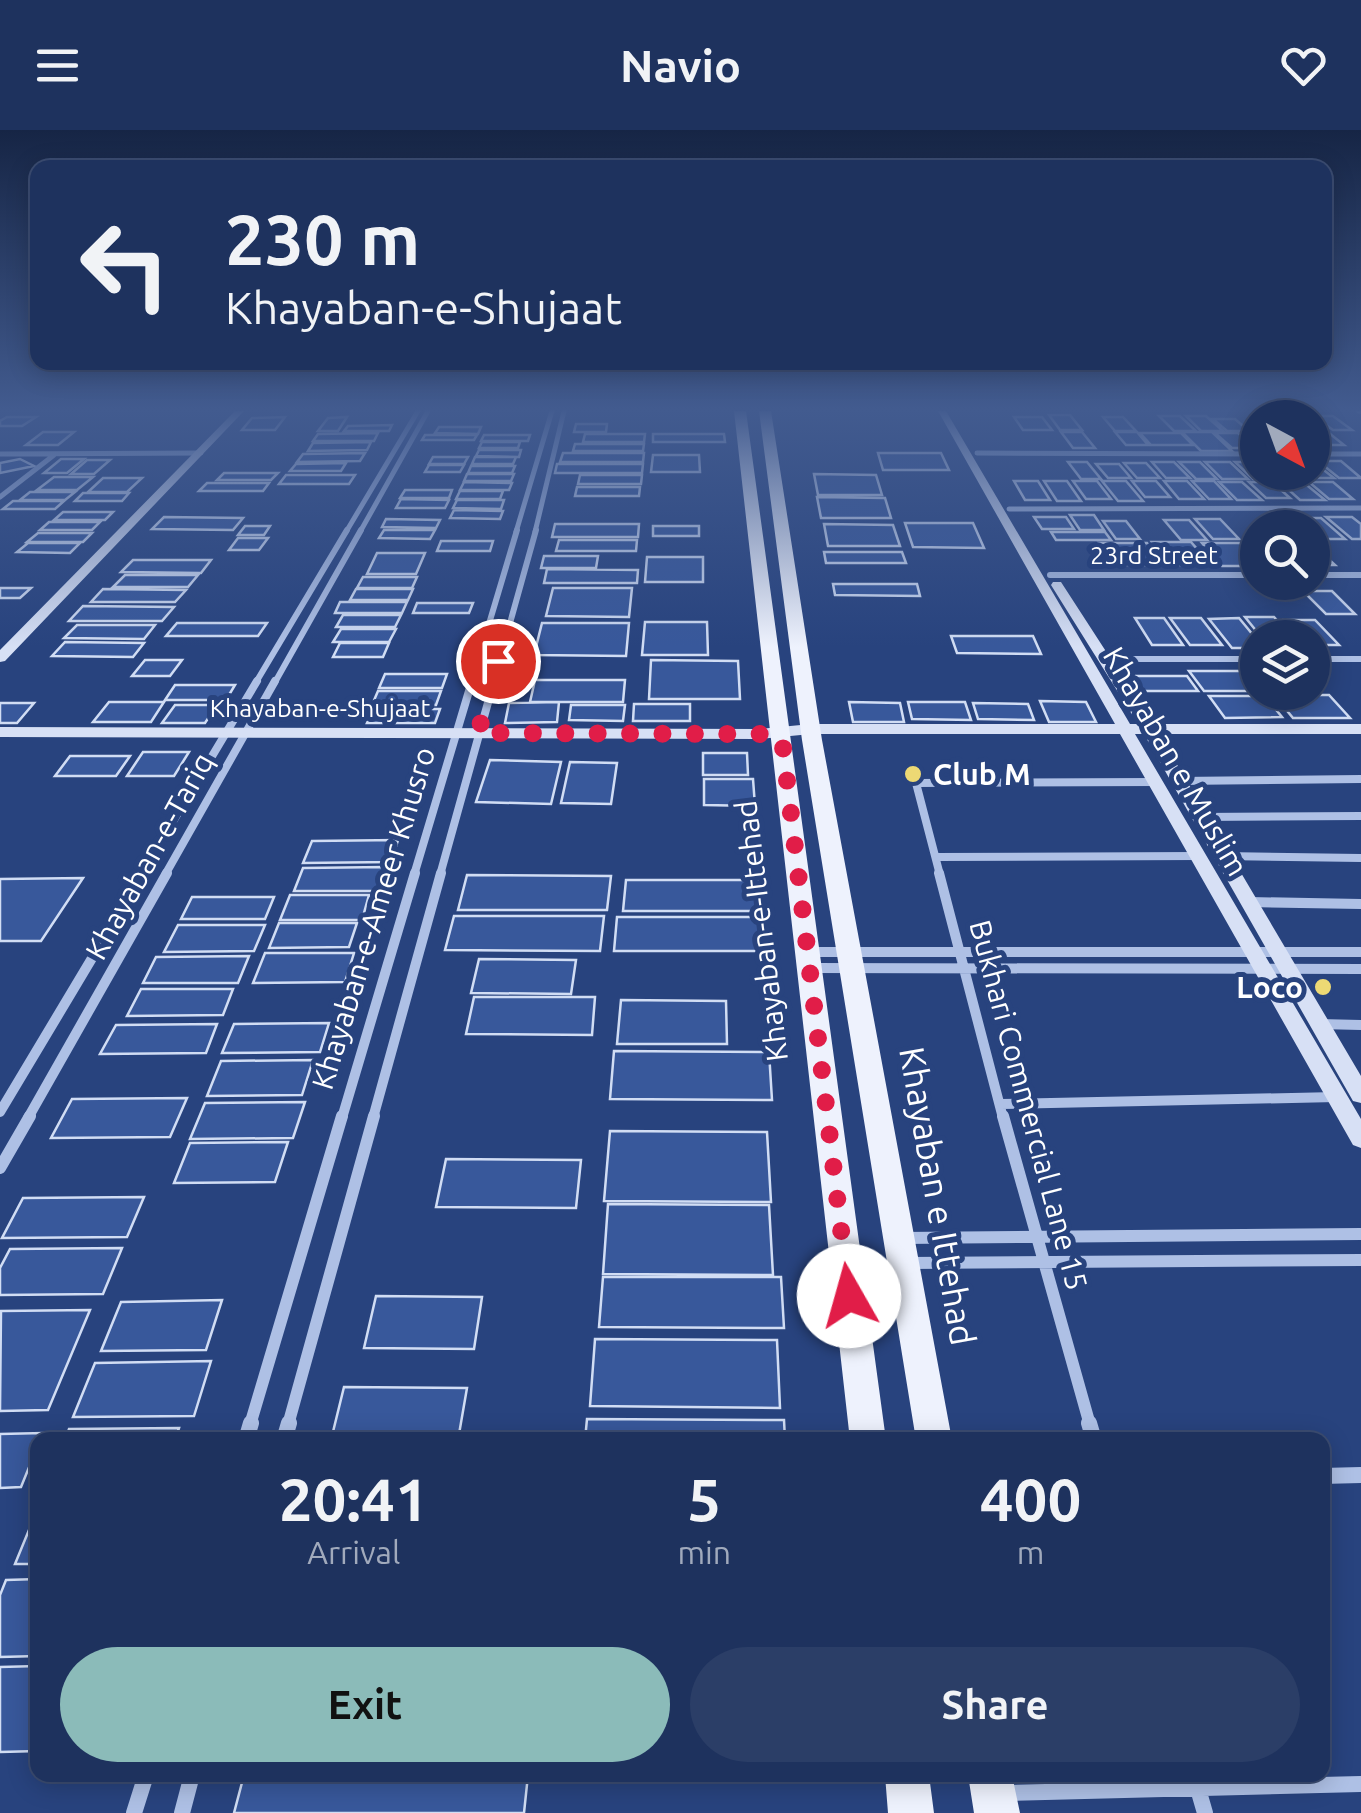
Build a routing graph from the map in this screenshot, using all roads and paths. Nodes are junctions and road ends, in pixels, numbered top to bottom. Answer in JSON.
{"nodes":[{"id":1,"x":157,"y":490,"type":"edge"},
{"id":2,"x":160,"y":490,"type":"edge"},
{"id":3,"x":370,"y":490,"type":"edge"},
{"id":4,"x":383,"y":490,"type":"edge"},
{"id":5,"x":529,"y":490,"type":"edge"},
{"id":6,"x":545,"y":490,"type":"edge"},
{"id":7,"x":749,"y":490,"type":"edge"},
{"id":8,"x":776,"y":490,"type":"edge"},
{"id":9,"x":991,"y":490,"type":"edge"},
{"id":10,"x":999,"y":490,"type":"edge"},
{"id":11,"x":1010,"y":508,"type":"junction"},
{"id":12,"x":1361,"y":508,"type":"edge"},
{"id":13,"x":342,"y":536,"type":"junction"},
{"id":14,"x":356,"y":537,"type":"junction"},
{"id":15,"x":1022,"y":539,"type":"junction"},
{"id":16,"x":532,"y":540,"type":"junction"},
{"id":17,"x":512,"y":547,"type":"junction"},
{"id":18,"x":529,"y":554,"type":"junction"},
{"id":19,"x":1050,"y":575,"type":"junction"},
{"id":20,"x":1240,"y":575,"type":"edge"},
{"id":21,"x":1330,"y":575,"type":"edge"},
{"id":22,"x":1361,"y":575,"type":"edge"},
{"id":23,"x":0,"y":642,"type":"edge"},
{"id":24,"x":0,"y":658,"type":"edge"},
{"id":25,"x":1106,"y":659,"type":"junction"},
{"id":26,"x":1240,"y":659,"type":"edge"},
{"id":27,"x":1330,"y":659,"type":"edge"},
{"id":28,"x":1361,"y":659,"type":"edge"},
{"id":29,"x":1361,"y":729,"type":"edge"},
{"id":30,"x":0,"y":732,"type":"edge"},
{"id":31,"x":224,"y":732,"type":"junction"},
{"id":32,"x":244,"y":732,"type":"junction"},
{"id":33,"x":457,"y":733,"type":"junction"},
{"id":34,"x":478,"y":733,"type":"junction"},
{"id":35,"x":1129,"y":733,"type":"junction"},
{"id":36,"x":776,"y":734,"type":"junction"},
{"id":37,"x":812,"y":734,"type":"junction"},
{"id":38,"x":1150,"y":734,"type":"junction"},
{"id":39,"x":1361,"y":739,"type":"edge"},
{"id":40,"x":1361,"y":779,"type":"edge"},
{"id":41,"x":1178,"y":781,"type":"junction"},
{"id":42,"x":1157,"y":782,"type":"junction"},
{"id":43,"x":1361,"y":816,"type":"edge"},
{"id":44,"x":1199,"y":817,"type":"junction"},
{"id":45,"x":936,"y":856,"type":"junction"},
{"id":46,"x":1199,"y":856,"type":"junction"},
{"id":47,"x":1221,"y":856,"type":"junction"},
{"id":48,"x":1361,"y":858,"type":"edge"},
{"id":49,"x":1248,"y":902,"type":"junction"},
{"id":50,"x":1361,"y":904,"type":"edge"},
{"id":51,"x":959,"y":950,"type":"junction"},
{"id":52,"x":1254,"y":951,"type":"junction"},
{"id":53,"x":1278,"y":952,"type":"junction"},
{"id":54,"x":1361,"y":952,"type":"edge"},
{"id":55,"x":808,"y":960,"type":"junction"},
{"id":56,"x":850,"y":960,"type":"junction"},
{"id":57,"x":963,"y":968,"type":"junction"},
{"id":58,"x":1264,"y":969,"type":"junction"},
{"id":59,"x":1288,"y":969,"type":"junction"},
{"id":60,"x":1361,"y":969,"type":"edge"},
{"id":61,"x":1319,"y":1024,"type":"junction"},
{"id":62,"x":1361,"y":1024,"type":"edge"},
{"id":63,"x":1361,"y":1095,"type":"edge"},
{"id":64,"x":1337,"y":1096,"type":"junction"},
{"id":65,"x":1001,"y":1104,"type":"junction"},
{"id":66,"x":0,"y":1112,"type":"edge"},
{"id":67,"x":1361,"y":1138,"type":"edge"},
{"id":68,"x":0,"y":1168,"type":"edge"},
{"id":69,"x":1361,"y":1234,"type":"edge"},
{"id":70,"x":1034,"y":1237,"type":"junction"},
{"id":71,"x":903,"y":1251,"type":"junction"},
{"id":72,"x":1361,"y":1260,"type":"edge"},
{"id":73,"x":1041,"y":1262,"type":"junction"},
{"id":74,"x":248,"y":1432,"type":"edge"},
{"id":75,"x":286,"y":1432,"type":"edge"},
{"id":76,"x":867,"y":1432,"type":"edge"},
{"id":77,"x":933,"y":1432,"type":"edge"},
{"id":78,"x":1092,"y":1432,"type":"edge"},
{"id":79,"x":1361,"y":1475,"type":"edge"},
{"id":80,"x":1330,"y":1476,"type":"edge"},
{"id":81,"x":144,"y":1782,"type":"edge"},
{"id":82,"x":190,"y":1782,"type":"edge"},
{"id":83,"x":907,"y":1782,"type":"edge"},
{"id":84,"x":1196,"y":1782,"type":"edge"},
{"id":85,"x":1361,"y":1784,"type":"edge"},
{"id":86,"x":993,"y":1794,"type":"edge"},
{"id":87,"x":134,"y":1813,"type":"edge"},
{"id":88,"x":182,"y":1813,"type":"edge"},
{"id":89,"x":911,"y":1813,"type":"edge"},
{"id":90,"x":1205,"y":1813,"type":"edge"}],
"edges":[{"from":1,"to":23,"type":"street"},
{"from":2,"to":24,"type":"street"},
{"from":3,"to":13,"type":"street","name":"Khayaban-e-Tariq"},
{"from":4,"to":14,"type":"street","name":"Khayaban-e-Tariq"},
{"from":5,"to":17,"type":"street","name":"Khayaban-e-Ameer Khusro"},
{"from":6,"to":16,"type":"street","name":"Khayaban-e-Ameer Khusro"},
{"from":7,"to":36,"type":"main road","name":"Khayaban-e-Ittehad"},
{"from":8,"to":37,"type":"main road"},
{"from":9,"to":15,"type":"street","name":"Khayaban e Muslim"},
{"from":10,"to":11,"type":"street","name":"Khayaban e Muslim"},
{"from":11,"to":12,"type":"street"},
{"from":11,"to":15,"type":"street","name":"Khayaban e Muslim"},
{"from":13,"to":14,"type":"street"},
{"from":13,"to":31,"type":"street","name":"Khayaban-e-Tariq"},
{"from":14,"to":32,"type":"street","name":"Khayaban-e-Tariq"},
{"from":15,"to":19,"type":"street","name":"Khayaban e Muslim"},
{"from":15,"to":35,"type":"street","name":"Khayaban e Muslim"},
{"from":16,"to":17,"type":"street"},
{"from":16,"to":18,"type":"street","name":"Khayaban-e-Ameer Khusro"},
{"from":17,"to":18,"type":"street"},
{"from":17,"to":33,"type":"street","name":"Khayaban-e-Ameer Khusro"},
{"from":18,"to":34,"type":"street","name":"Khayaban-e-Ameer Khusro"},
{"from":19,"to":20,"type":"street","name":"23rd Street"},
{"from":19,"to":25,"type":"street","name":"Khayaban e Muslim"},
{"from":21,"to":22,"type":"street"},
{"from":25,"to":26,"type":"street"},
{"from":25,"to":38,"type":"street","name":"Khayaban e Muslim"},
{"from":27,"to":28,"type":"street"},
{"from":29,"to":38,"type":"street"},
{"from":30,"to":31,"type":"street","name":"Khayaban-e-Shujaat"},
{"from":31,"to":32,"type":"street","name":"Khayaban-e-Shujaat"},
{"from":31,"to":66,"type":"street","name":"Khayaban-e-Tariq"},
{"from":32,"to":33,"type":"street","name":"Khayaban-e-Shujaat"},
{"from":32,"to":68,"type":"street","name":"Khayaban-e-Tariq"},
{"from":33,"to":34,"type":"street","name":"Khayaban-e-Shujaat"},
{"from":33,"to":74,"type":"street","name":"Khayaban-e-Ameer Khusro"},
{"from":34,"to":36,"type":"street","name":"Khayaban-e-Shujaat"},
{"from":34,"to":75,"type":"street","name":"Khayaban-e-Ameer Khusro"},
{"from":35,"to":37,"type":"street"},
{"from":35,"to":38,"type":"street"},
{"from":35,"to":42,"type":"street","name":"Khayaban e Muslim"},
{"from":36,"to":37,"type":"main road"},
{"from":36,"to":55,"type":"main road","name":"Khayaban-e-Ittehad"},
{"from":37,"to":56,"type":"main road"},
{"from":38,"to":39,"type":"street"},
{"from":38,"to":41,"type":"street","name":"Khayaban e Muslim"},
{"from":40,"to":41,"type":"street"},
{"from":41,"to":44,"type":"street","name":"Khayaban e Muslim"},
{"from":42,"to":45,"type":"street","name":"Bukhari Commercial Lane 15"},
{"from":42,"to":46,"type":"street","name":"Khayaban e Muslim"},
{"from":43,"to":44,"type":"street"},
{"from":44,"to":47,"type":"street","name":"Khayaban e Muslim"},
{"from":45,"to":46,"type":"street"},
{"from":45,"to":51,"type":"street","name":"Bukhari Commercial Lane 15"},
{"from":46,"to":52,"type":"street","name":"Khayaban e Muslim"},
{"from":47,"to":48,"type":"street"},
{"from":47,"to":49,"type":"street","name":"Khayaban e Muslim"},
{"from":49,"to":50,"type":"street"},
{"from":49,"to":53,"type":"street","name":"Khayaban e Muslim"},
{"from":51,"to":52,"type":"street"},
{"from":51,"to":56,"type":"street"},
{"from":51,"to":57,"type":"street","name":"Bukhari Commercial Lane 15"},
{"from":52,"to":53,"type":"street"},
{"from":52,"to":58,"type":"street","name":"Khayaban e Muslim"},
{"from":53,"to":54,"type":"street"},
{"from":53,"to":59,"type":"street","name":"Khayaban e Muslim"},
{"from":55,"to":56,"type":"street"},
{"from":55,"to":56,"type":"street"},
{"from":55,"to":76,"type":"main road","name":"Khayaban-e-Ittehad"},
{"from":56,"to":57,"type":"street"},
{"from":56,"to":71,"type":"main road","name":"Khayaban e Ittehad"},
{"from":57,"to":58,"type":"street"},
{"from":57,"to":65,"type":"street","name":"Bukhari Commercial Lane 15"},
{"from":58,"to":59,"type":"street"},
{"from":58,"to":64,"type":"street","name":"Khayaban e Muslim"},
{"from":59,"to":60,"type":"street"},
{"from":59,"to":61,"type":"street","name":"Khayaban e Muslim"},
{"from":61,"to":62,"type":"street"},
{"from":61,"to":63,"type":"street","name":"Khayaban e Muslim"},
{"from":64,"to":65,"type":"street"},
{"from":64,"to":67,"type":"street","name":"Khayaban e Muslim"},
{"from":65,"to":70,"type":"street","name":"Bukhari Commercial Lane 15"},
{"from":69,"to":70,"type":"street"},
{"from":70,"to":71,"type":"street"},
{"from":70,"to":73,"type":"street","name":"Bukhari Commercial Lane 15"},
{"from":71,"to":73,"type":"street"},
{"from":71,"to":77,"type":"main road","name":"Khayaban e Ittehad"},
{"from":72,"to":73,"type":"street"},
{"from":73,"to":78,"type":"street","name":"Bukhari Commercial Lane 15"},
{"from":79,"to":80,"type":"street"},
{"from":81,"to":87,"type":"street"},
{"from":82,"to":88,"type":"street"},
{"from":83,"to":89,"type":"main road"},
{"from":84,"to":85,"type":"street"},
{"from":84,"to":86,"type":"street"},
{"from":84,"to":90,"type":"street"}]}
